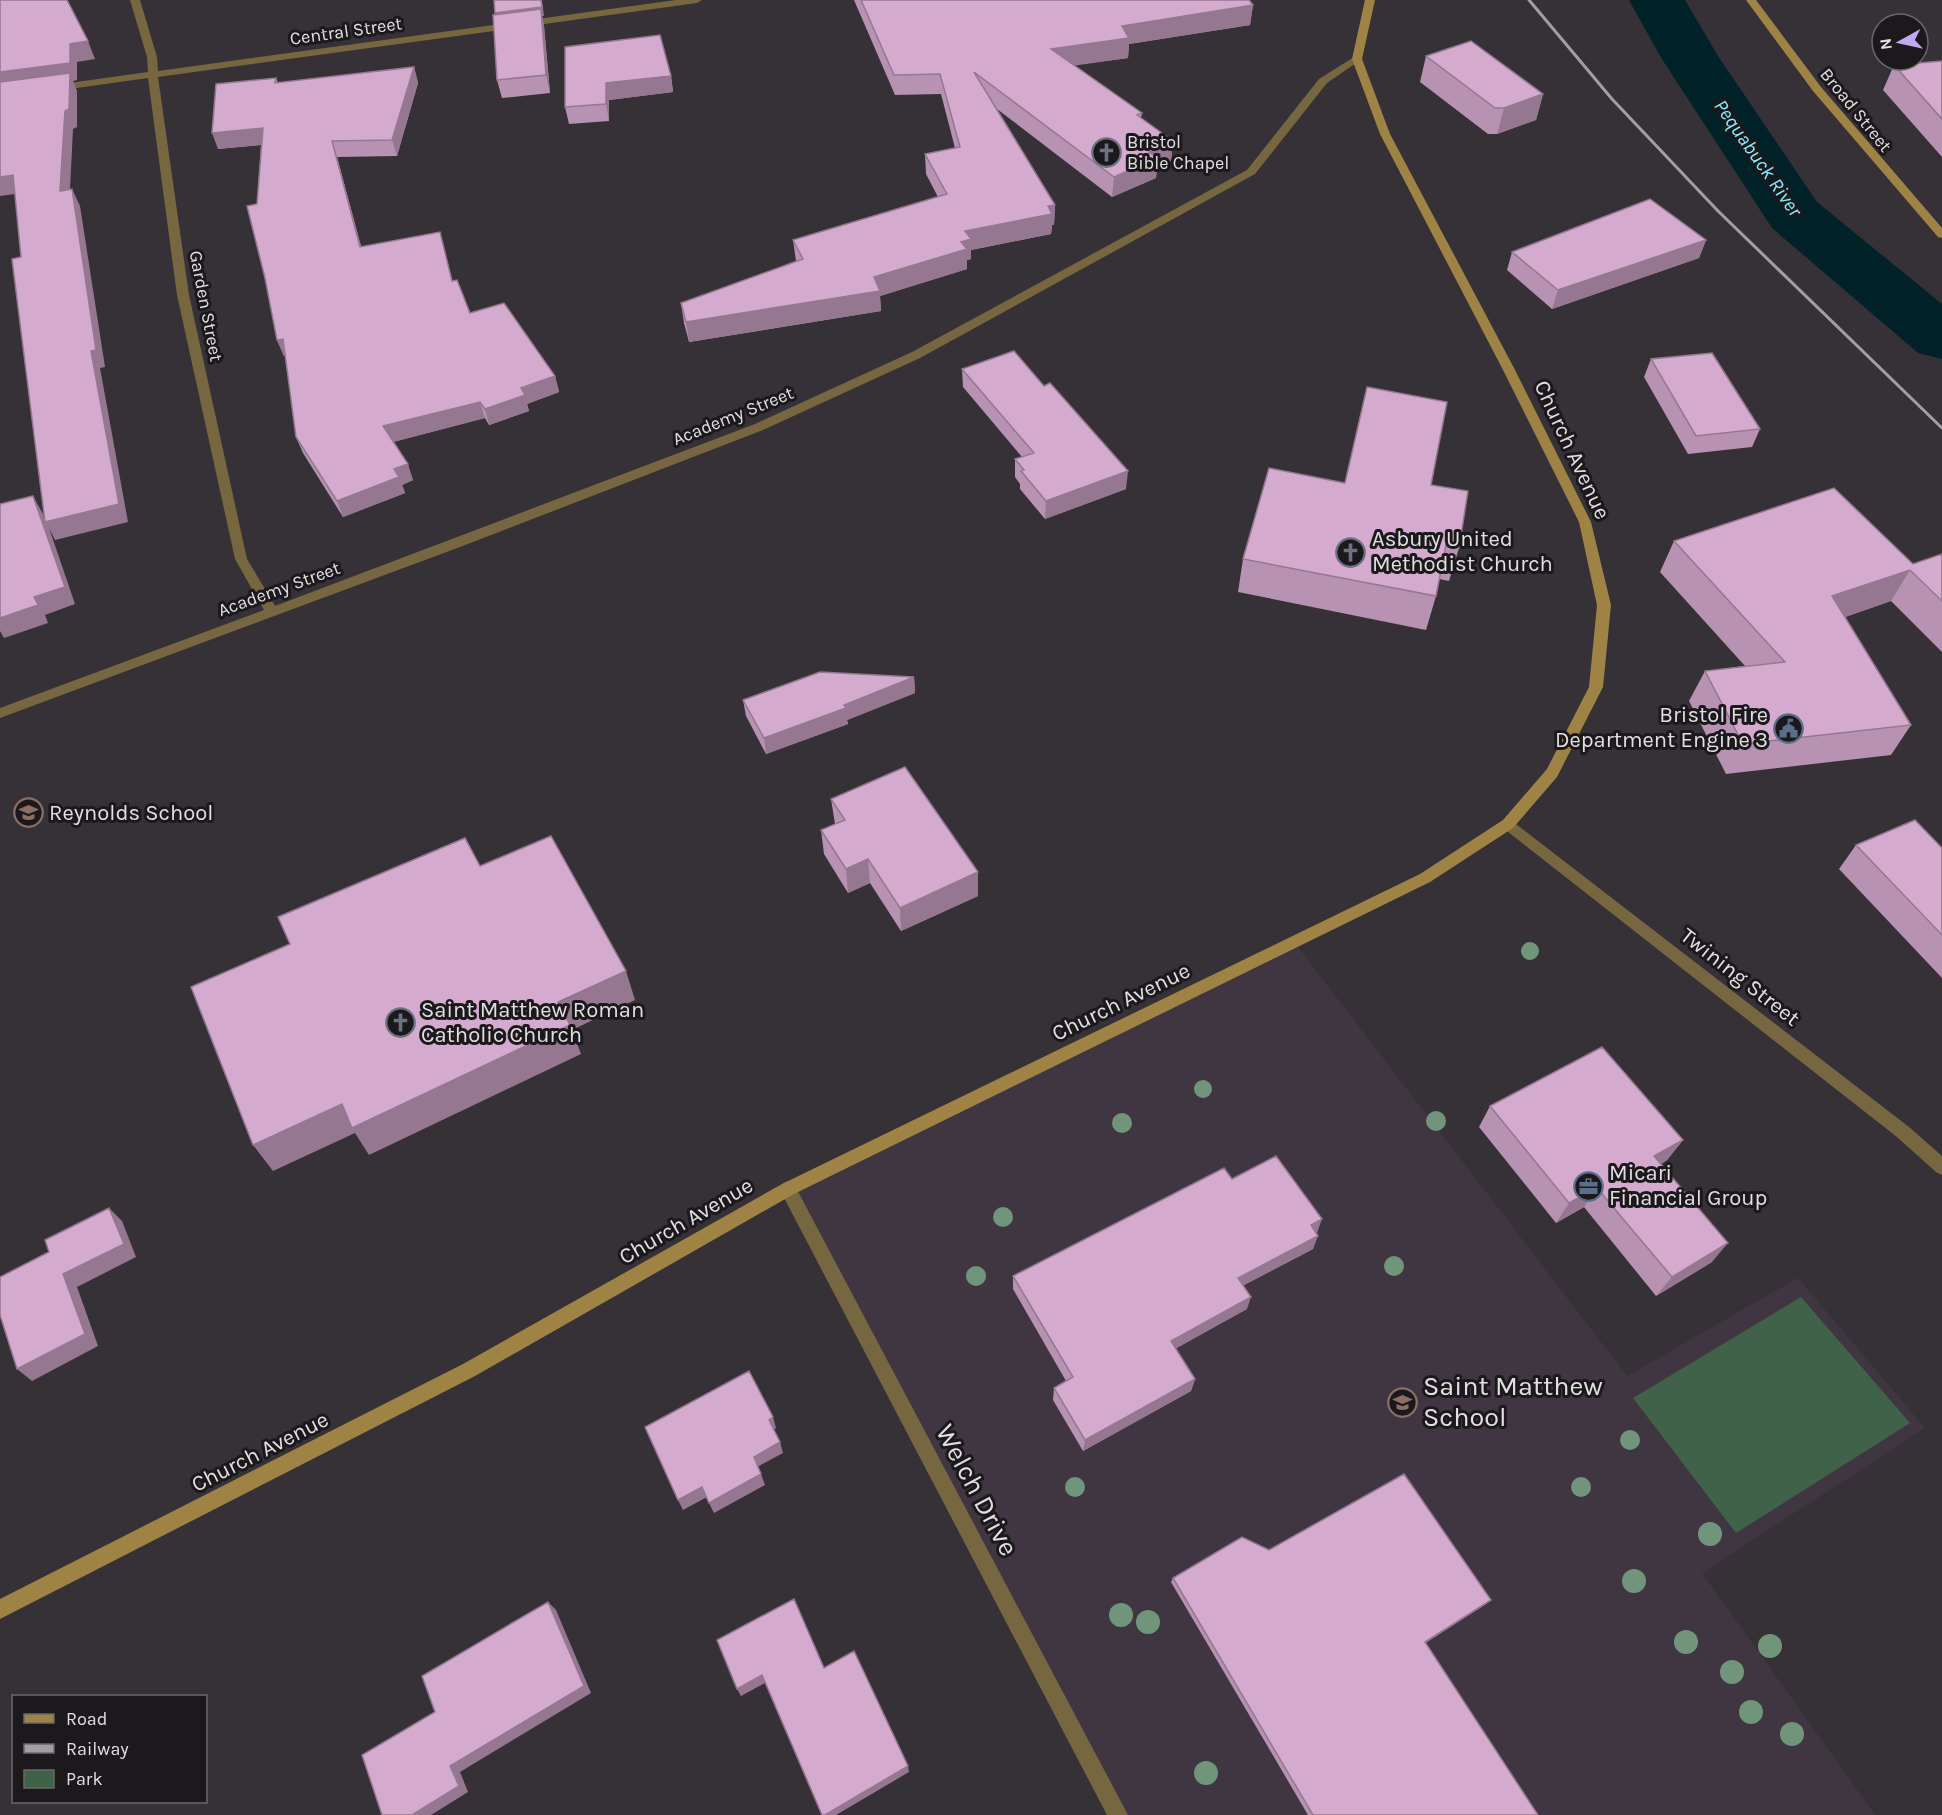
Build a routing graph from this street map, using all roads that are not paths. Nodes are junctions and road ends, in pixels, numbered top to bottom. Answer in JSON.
{"nodes":[{"id":1,"x":135,"y":0,"type":"edge"},
{"id":2,"x":697,"y":0,"type":"edge"},
{"id":3,"x":1370,"y":0,"type":"edge"},
{"id":4,"x":1752,"y":0,"type":"edge"},
{"id":5,"x":1357,"y":58,"type":"junction"},
{"id":6,"x":153,"y":74,"type":"junction"},
{"id":7,"x":45,"y":89,"type":"edge"},
{"id":8,"x":1942,"y":235,"type":"edge"},
{"id":9,"x":270,"y":611,"type":"junction"},
{"id":10,"x":0,"y":713,"type":"edge"},
{"id":11,"x":1508,"y":824,"type":"junction"},
{"id":12,"x":1942,"y":1167,"type":"edge"},
{"id":13,"x":789,"y":1189,"type":"junction"},
{"id":14,"x":0,"y":1609,"type":"edge"},
{"id":15,"x":1118,"y":1815,"type":"edge"}],
"edges":[{"from":1,"to":6,"type":"street","name":"Garden Street"},
{"from":2,"to":6,"type":"street","name":"Central Street"},
{"from":3,"to":5,"type":"main road"},
{"from":4,"to":8,"type":"main road","name":"Broad Street"},
{"from":5,"to":9,"type":"street","name":"Academy Street"},
{"from":5,"to":11,"type":"main road","name":"Church Avenue"},
{"from":6,"to":7,"type":"street","name":"Central Street"},
{"from":6,"to":9,"type":"street","name":"Garden Street"},
{"from":9,"to":10,"type":"street","name":"Academy Street"},
{"from":11,"to":12,"type":"street","name":"Twining Street"},
{"from":11,"to":13,"type":"main road","name":"Church Avenue"},
{"from":13,"to":14,"type":"main road","name":"Church Avenue"},
{"from":13,"to":15,"type":"street","name":"Welch Drive"}]}
